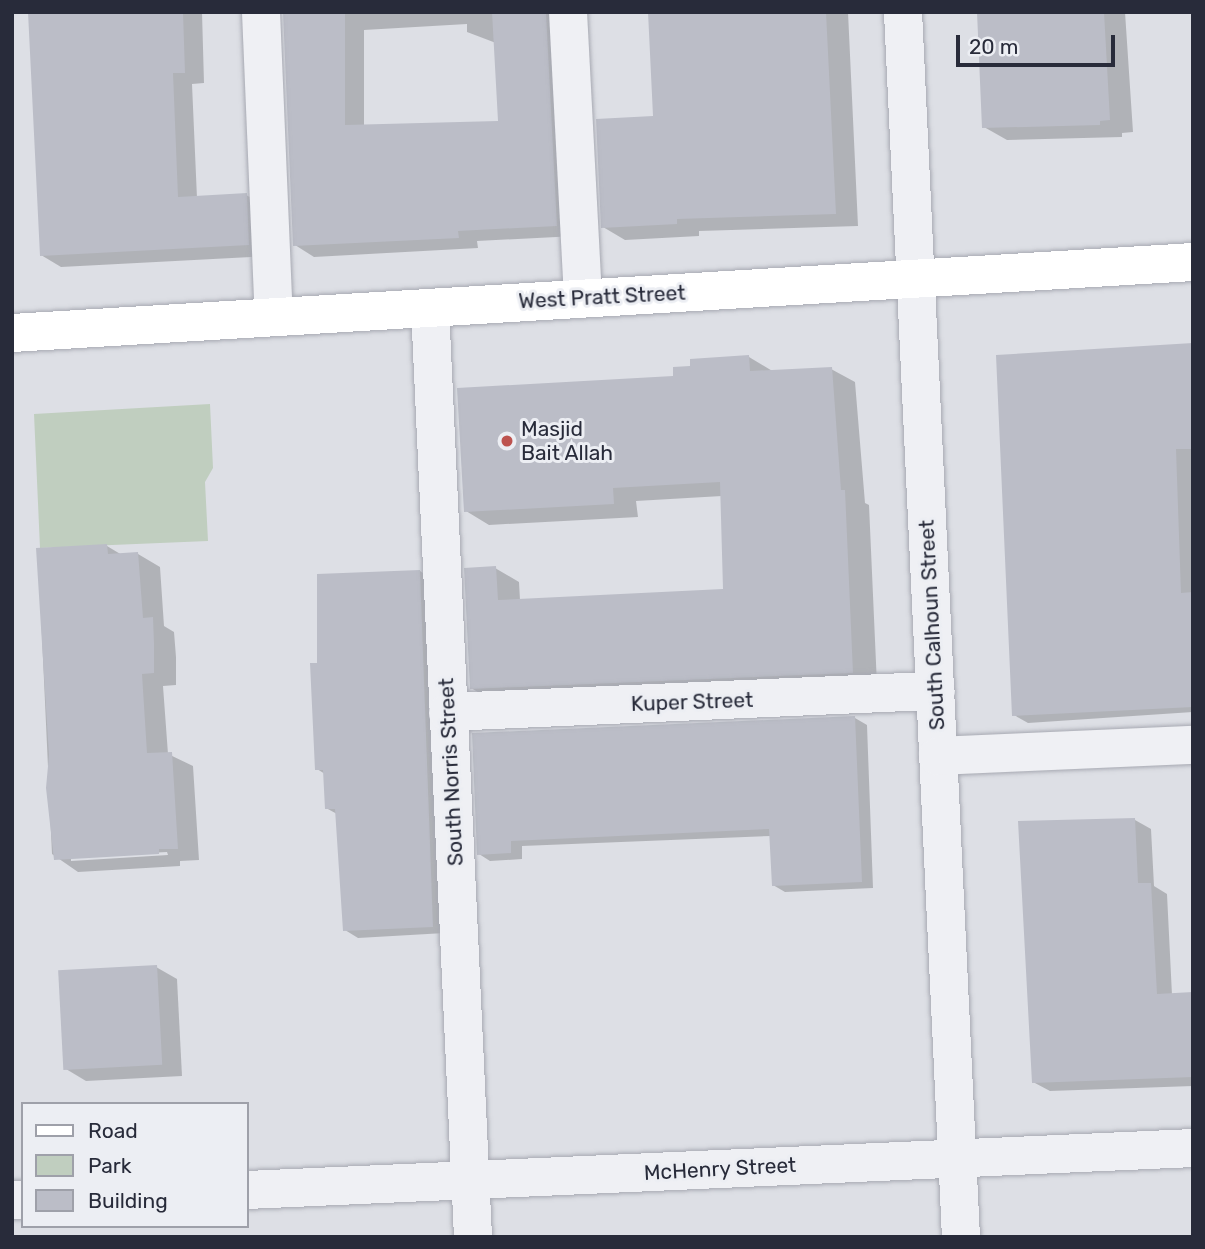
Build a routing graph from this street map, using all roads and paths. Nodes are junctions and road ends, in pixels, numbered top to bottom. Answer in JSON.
{"nodes":[{"id":1,"x":261,"y":12,"type":"edge"},
{"id":2,"x":568,"y":12,"type":"edge"},
{"id":3,"x":903,"y":12,"type":"edge"},
{"id":4,"x":1193,"y":262,"type":"edge"},
{"id":5,"x":916,"y":279,"type":"junction"},
{"id":6,"x":583,"y":298,"type":"junction"},
{"id":7,"x":430,"y":308,"type":"junction"},
{"id":8,"x":274,"y":317,"type":"junction"},
{"id":9,"x":12,"y":333,"type":"edge"},
{"id":10,"x":936,"y":691,"type":"junction"},
{"id":11,"x":448,"y":712,"type":"junction"},
{"id":12,"x":1193,"y":745,"type":"edge"},
{"id":13,"x":938,"y":756,"type":"junction"},
{"id":14,"x":1193,"y":1148,"type":"edge"},
{"id":15,"x":957,"y":1158,"type":"junction"},
{"id":16,"x":470,"y":1180,"type":"junction"},
{"id":17,"x":248,"y":1190,"type":"edge"},
{"id":18,"x":473,"y":1237,"type":"edge"},
{"id":19,"x":961,"y":1237,"type":"edge"}],
"edges":[{"from":1,"to":8,"type":"street"},
{"from":2,"to":6,"type":"street"},
{"from":3,"to":5,"type":"street","name":"South Calhoun Street"},
{"from":4,"to":5,"type":"main road","name":"West Pratt Street"},
{"from":5,"to":6,"type":"main road","name":"West Pratt Street"},
{"from":5,"to":10,"type":"street","name":"South Calhoun Street"},
{"from":6,"to":7,"type":"main road","name":"West Pratt Street"},
{"from":7,"to":8,"type":"main road","name":"West Pratt Street"},
{"from":7,"to":11,"type":"street","name":"South Norris Street"},
{"from":8,"to":9,"type":"main road","name":"West Pratt Street"},
{"from":10,"to":11,"type":"street","name":"Kuper Street"},
{"from":10,"to":13,"type":"street","name":"South Calhoun Street"},
{"from":11,"to":16,"type":"street","name":"South Norris Street"},
{"from":12,"to":13,"type":"street"},
{"from":13,"to":15,"type":"street","name":"South Calhoun Street"},
{"from":14,"to":15,"type":"street","name":"McHenry Street"},
{"from":15,"to":16,"type":"street","name":"McHenry Street"},
{"from":15,"to":19,"type":"street","name":"South Calhoun Street"},
{"from":16,"to":17,"type":"street","name":"McHenry Street"},
{"from":16,"to":18,"type":"street","name":"South Norris Street"}]}
